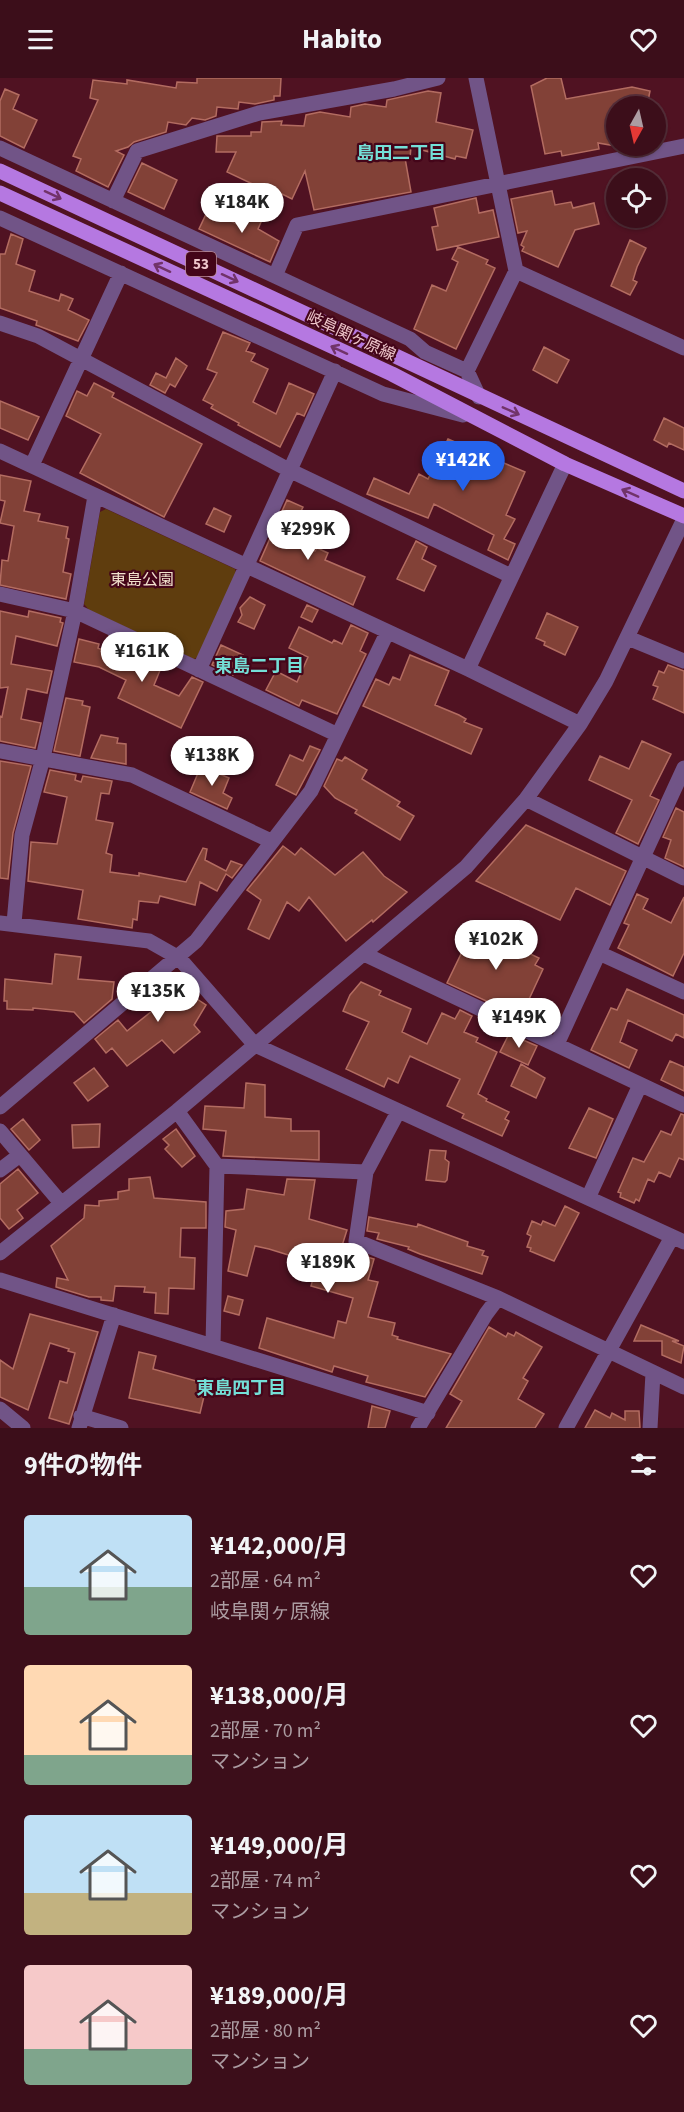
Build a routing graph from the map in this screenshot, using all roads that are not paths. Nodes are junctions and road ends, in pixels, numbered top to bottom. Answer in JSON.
{"nodes":[{"id":1,"x":438,"y":78,"type":"edge"},
{"id":2,"x":476,"y":78,"type":"edge"},
{"id":3,"x":684,"y":146,"type":"edge"},
{"id":4,"x":0,"y":148,"type":"edge"},
{"id":5,"x":0,"y":171,"type":"edge"},
{"id":6,"x":498,"y":183,"type":"junction"},
{"id":7,"x":0,"y":193,"type":"edge"},
{"id":8,"x":113,"y":201,"type":"junction"},
{"id":9,"x":4,"y":224,"type":"edge"},
{"id":10,"x":516,"y":271,"type":"junction"},
{"id":11,"x":121,"y":273,"type":"junction"},
{"id":12,"x":275,"y":276,"type":"junction"},
{"id":13,"x":0,"y":323,"type":"edge"},
{"id":14,"x":684,"y":348,"type":"edge"},
{"id":15,"x":81,"y":357,"type":"junction"},
{"id":16,"x":467,"y":370,"type":"junction"},
{"id":17,"x":335,"y":372,"type":"junction"},
{"id":18,"x":479,"y":397,"type":"junction"},
{"id":19,"x":469,"y":416,"type":"junction"},
{"id":20,"x":0,"y":451,"type":"edge"},
{"id":21,"x":565,"y":464,"type":"junction"},
{"id":22,"x":32,"y":465,"type":"junction"},
{"id":23,"x":289,"y":470,"type":"junction"},
{"id":24,"x":684,"y":491,"type":"edge"},
{"id":25,"x":95,"y":496,"type":"junction"},
{"id":26,"x":684,"y":518,"type":"edge"},
{"id":27,"x":246,"y":566,"type":"junction"},
{"id":28,"x":512,"y":576,"type":"junction"},
{"id":29,"x":0,"y":594,"type":"edge"},
{"id":30,"x":75,"y":611,"type":"junction"},
{"id":31,"x":387,"y":633,"type":"junction"},
{"id":32,"x":628,"y":638,"type":"junction"},
{"id":33,"x":684,"y":661,"type":"edge"},
{"id":34,"x":468,"y":669,"type":"junction"},
{"id":35,"x":198,"y":670,"type":"junction"},
{"id":36,"x":580,"y":724,"type":"junction"},
{"id":37,"x":338,"y":735,"type":"junction"},
{"id":38,"x":0,"y":751,"type":"edge"},
{"id":39,"x":43,"y":758,"type":"junction"},
{"id":40,"x":684,"y":770,"type":"edge"},
{"id":41,"x":526,"y":799,"type":"junction"},
{"id":42,"x":272,"y":841,"type":"junction"},
{"id":43,"x":643,"y":859,"type":"junction"},
{"id":44,"x":684,"y":878,"type":"edge"},
{"id":45,"x":7,"y":923,"type":"edge"},
{"id":46,"x":599,"y":953,"type":"junction"},
{"id":47,"x":364,"y":954,"type":"junction"},
{"id":48,"x":179,"y":958,"type":"junction"},
{"id":49,"x":684,"y":992,"type":"edge"},
{"id":50,"x":557,"y":1044,"type":"junction"},
{"id":51,"x":255,"y":1045,"type":"junction"},
{"id":52,"x":640,"y":1085,"type":"junction"},
{"id":53,"x":684,"y":1105,"type":"edge"},
{"id":54,"x":0,"y":1107,"type":"edge"},
{"id":55,"x":177,"y":1111,"type":"junction"},
{"id":56,"x":398,"y":1112,"type":"junction"},
{"id":57,"x":0,"y":1131,"type":"edge"},
{"id":58,"x":20,"y":1155,"type":"junction"},
{"id":59,"x":217,"y":1166,"type":"junction"},
{"id":60,"x":0,"y":1170,"type":"edge"},
{"id":61,"x":366,"y":1172,"type":"junction"},
{"id":62,"x":588,"y":1198,"type":"junction"},
{"id":63,"x":61,"y":1203,"type":"junction"},
{"id":64,"x":678,"y":1240,"type":"edge"},
{"id":65,"x":0,"y":1253,"type":"edge"},
{"id":66,"x":0,"y":1280,"type":"edge"},
{"id":67,"x":498,"y":1298,"type":"junction"},
{"id":68,"x":114,"y":1315,"type":"junction"},
{"id":69,"x":213,"y":1345,"type":"junction"},
{"id":70,"x":609,"y":1352,"type":"junction"},
{"id":71,"x":653,"y":1373,"type":"junction"},
{"id":72,"x":684,"y":1387,"type":"edge"},
{"id":73,"x":0,"y":1409,"type":"edge"},
{"id":74,"x":428,"y":1413,"type":"junction"},
{"id":75,"x":80,"y":1422,"type":"edge"},
{"id":76,"x":23,"y":1428,"type":"edge"},
{"id":77,"x":121,"y":1428,"type":"edge"},
{"id":78,"x":418,"y":1428,"type":"edge"},
{"id":79,"x":566,"y":1428,"type":"edge"},
{"id":80,"x":650,"y":1428,"type":"edge"}],
"edges":[{"from":1,"to":8,"type":"street"},
{"from":2,"to":6,"type":"street"},
{"from":3,"to":6,"type":"street"},
{"from":4,"to":8,"type":"street"},
{"from":5,"to":18,"type":"main road","name":"岐阜関ヶ原線","number":"53","one_way":true},
{"from":6,"to":10,"type":"street"},
{"from":6,"to":12,"type":"street"},
{"from":19,"to":7,"type":"main road","name":"岐阜関ヶ原線","number":"53","one_way":true},
{"from":8,"to":12,"type":"street"},
{"from":9,"to":11,"type":"street"},
{"from":10,"to":14,"type":"street"},
{"from":10,"to":16,"type":"street"},
{"from":11,"to":15,"type":"street"},
{"from":11,"to":17,"type":"street"},
{"from":12,"to":16,"type":"street"},
{"from":13,"to":15,"type":"street"},
{"from":15,"to":22,"type":"street"},
{"from":15,"to":23,"type":"street"},
{"from":16,"to":18,"type":"street"},
{"from":17,"to":19,"type":"street"},
{"from":17,"to":23,"type":"street"},
{"from":18,"to":24,"type":"main road","name":"岐阜関ヶ原線","number":"53","one_way":true},
{"from":19,"to":21,"type":"main road","name":"岐阜関ヶ原線","number":"53"},
{"from":20,"to":22,"type":"street"},
{"from":26,"to":21,"type":"main road","name":"岐阜関ヶ原線","number":"53","one_way":true},
{"from":21,"to":28,"type":"street"},
{"from":22,"to":25,"type":"street"},
{"from":23,"to":27,"type":"street"},
{"from":23,"to":28,"type":"street"},
{"from":25,"to":27,"type":"street"},
{"from":25,"to":30,"type":"street"},
{"from":26,"to":32,"type":"street"},
{"from":27,"to":31,"type":"street"},
{"from":27,"to":35,"type":"street"},
{"from":28,"to":34,"type":"street"},
{"from":29,"to":30,"type":"street"},
{"from":30,"to":35,"type":"street"},
{"from":30,"to":39,"type":"street"},
{"from":31,"to":34,"type":"street"},
{"from":31,"to":37,"type":"street"},
{"from":32,"to":33,"type":"street"},
{"from":32,"to":36,"type":"street"},
{"from":34,"to":36,"type":"street"},
{"from":35,"to":37,"type":"street"},
{"from":36,"to":41,"type":"street"},
{"from":37,"to":42,"type":"street"},
{"from":38,"to":39,"type":"street"},
{"from":39,"to":42,"type":"street"},
{"from":39,"to":45,"type":"street"},
{"from":40,"to":43,"type":"street"},
{"from":41,"to":43,"type":"street"},
{"from":41,"to":47,"type":"street"},
{"from":42,"to":48,"type":"street"},
{"from":43,"to":44,"type":"street"},
{"from":43,"to":46,"type":"street"},
{"from":45,"to":48,"type":"street"},
{"from":46,"to":49,"type":"street"},
{"from":46,"to":50,"type":"street"},
{"from":47,"to":50,"type":"street"},
{"from":47,"to":51,"type":"street"},
{"from":48,"to":51,"type":"street"},
{"from":48,"to":54,"type":"street"},
{"from":50,"to":52,"type":"street"},
{"from":51,"to":55,"type":"street"},
{"from":51,"to":56,"type":"street"},
{"from":52,"to":53,"type":"street"},
{"from":52,"to":62,"type":"street"},
{"from":55,"to":59,"type":"street"},
{"from":55,"to":63,"type":"street"},
{"from":56,"to":61,"type":"street"},
{"from":56,"to":62,"type":"street"},
{"from":57,"to":58,"type":"street"},
{"from":58,"to":60,"type":"street"},
{"from":58,"to":63,"type":"street"},
{"from":59,"to":61,"type":"street"},
{"from":59,"to":69,"type":"street"},
{"from":61,"to":67,"type":"street"},
{"from":62,"to":64,"type":"street"},
{"from":63,"to":65,"type":"street"},
{"from":64,"to":70,"type":"street"},
{"from":66,"to":68,"type":"street"},
{"from":67,"to":70,"type":"street"},
{"from":67,"to":74,"type":"street"},
{"from":68,"to":69,"type":"street"},
{"from":68,"to":75,"type":"street"},
{"from":69,"to":74,"type":"street"},
{"from":70,"to":71,"type":"street"},
{"from":70,"to":79,"type":"street"},
{"from":71,"to":72,"type":"street"},
{"from":71,"to":80,"type":"street"},
{"from":73,"to":76,"type":"street"},
{"from":74,"to":78,"type":"street"},
{"from":75,"to":77,"type":"street"}]}
